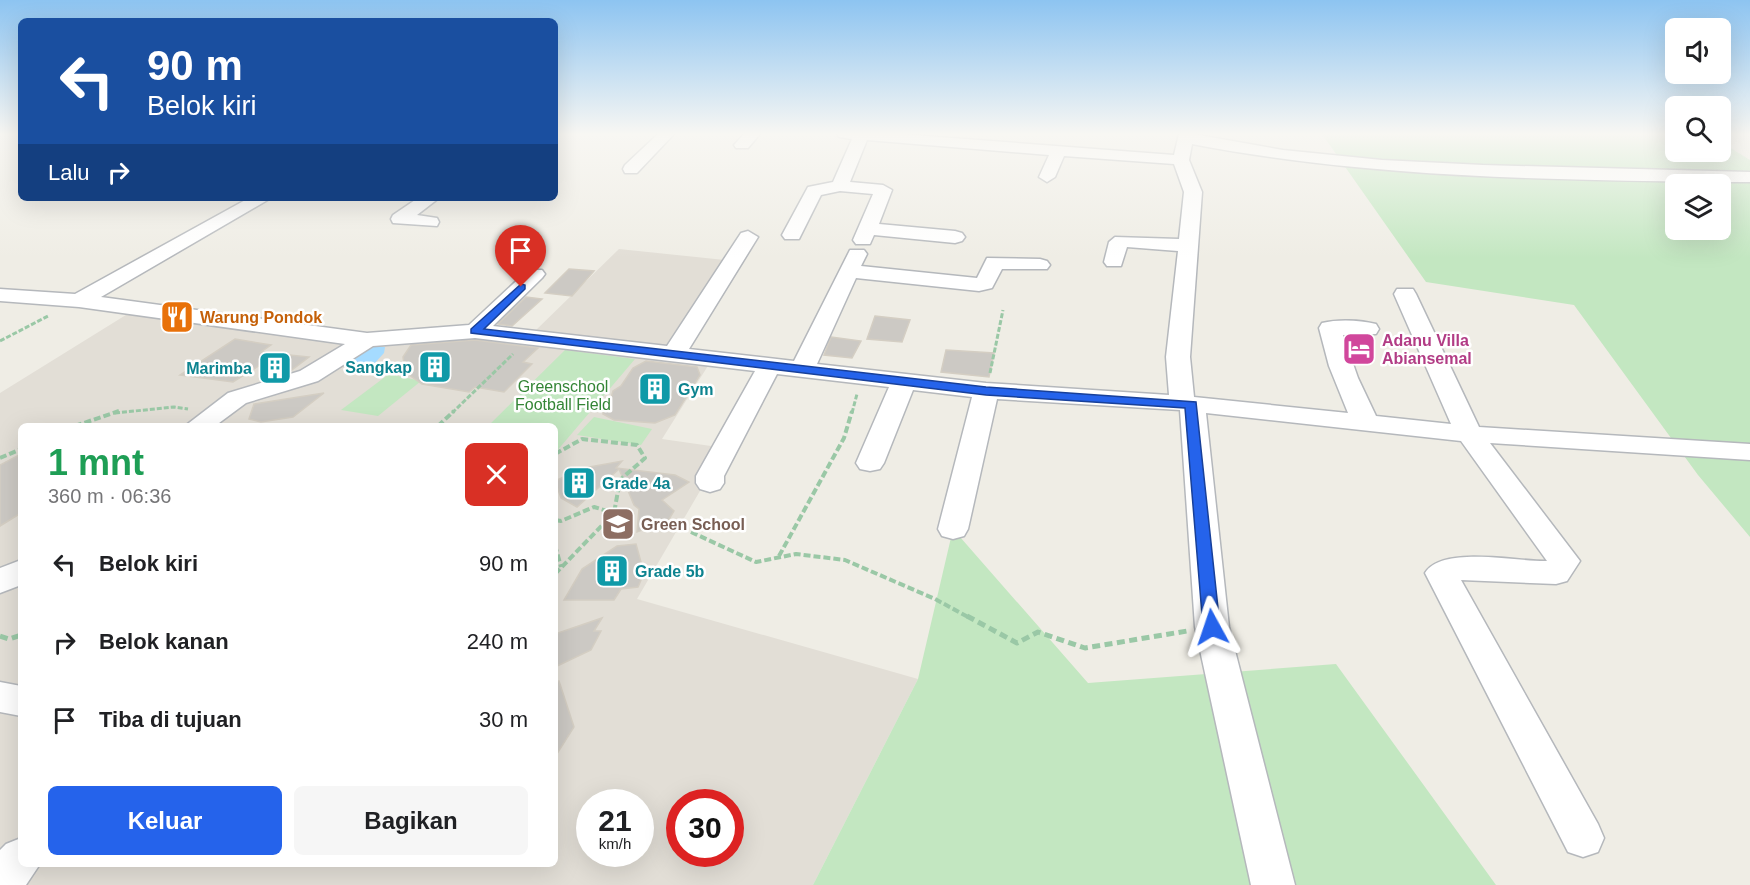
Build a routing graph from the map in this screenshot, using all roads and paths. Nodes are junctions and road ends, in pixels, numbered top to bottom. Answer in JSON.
{"nodes":[{"id":1,"x":843,"y":175,"type":"edge"},
{"id":2,"x":1187,"y":175,"type":"edge"},
{"id":3,"x":1656,"y":175,"type":"edge"},
{"id":4,"x":1750,"y":177,"type":"edge"},
{"id":5,"x":840,"y":186,"type":"junction"},
{"id":6,"x":257,"y":201,"type":"edge"},
{"id":7,"x":426,"y":201,"type":"edge"},
{"id":8,"x":430,"y":222,"type":"dead end"},
{"id":9,"x":792,"y":235,"type":"dead end"},
{"id":10,"x":748,"y":237,"type":"dead end"},
{"id":11,"x":864,"y":237,"type":"junction"},
{"id":12,"x":955,"y":237,"type":"dead end"},
{"id":13,"x":1189,"y":246,"type":"junction"},
{"id":14,"x":1114,"y":262,"type":"dead end"},
{"id":15,"x":1040,"y":265,"type":"dead end"},
{"id":16,"x":849,"y":271,"type":"junction"},
{"id":17,"x":535,"y":274,"type":"dead end"},
{"id":18,"x":1405,"y":294,"type":"dead end"},
{"id":19,"x":0,"y":295,"type":"edge"},
{"id":20,"x":78,"y":301,"type":"junction"},
{"id":21,"x":1003,"y":310,"type":"dead end"},
{"id":22,"x":1368,"y":329,"type":"dead end"},
{"id":23,"x":475,"y":331,"type":"junction"},
{"id":24,"x":531,"y":338,"type":"junction"},
{"id":25,"x":367,"y":340,"type":"junction"},
{"id":26,"x":0,"y":341,"type":"edge"},
{"id":27,"x":673,"y":355,"type":"junction"},
{"id":28,"x":770,"y":365,"type":"junction"},
{"id":29,"x":803,"y":368,"type":"junction"},
{"id":30,"x":862,"y":377,"type":"junction"},
{"id":31,"x":904,"y":382,"type":"junction"},
{"id":32,"x":986,"y":391,"type":"junction"},
{"id":33,"x":1187,"y":404,"type":"junction"},
{"id":34,"x":207,"y":420,"type":"edge"},
{"id":35,"x":84,"y":423,"type":"edge"},
{"id":36,"x":441,"y":423,"type":"edge"},
{"id":37,"x":1368,"y":426,"type":"junction"},
{"id":38,"x":1469,"y":434,"type":"junction"},
{"id":39,"x":18,"y":450,"type":"edge"},
{"id":40,"x":558,"y":452,"type":"edge"},
{"id":41,"x":1750,"y":452,"type":"edge"},
{"id":42,"x":0,"y":458,"type":"edge"},
{"id":43,"x":870,"y":463,"type":"dead end"},
{"id":44,"x":710,"y":483,"type":"dead end"},
{"id":45,"x":614,"y":513,"type":"junction"},
{"id":46,"x":558,"y":520,"type":"edge"},
{"id":47,"x":953,"y":529,"type":"dead end"},
{"id":48,"x":691,"y":532,"type":"dead end"},
{"id":49,"x":558,"y":556,"type":"edge"},
{"id":50,"x":778,"y":557,"type":"junction"},
{"id":51,"x":561,"y":567,"type":"junction"},
{"id":52,"x":558,"y":570,"type":"edge"},
{"id":53,"x":18,"y":573,"type":"edge"},
{"id":54,"x":0,"y":582,"type":"edge"},
{"id":55,"x":1212,"y":627,"type":"junction"},
{"id":56,"x":18,"y":635,"type":"edge"},
{"id":57,"x":0,"y":636,"type":"edge"},
{"id":58,"x":0,"y":697,"type":"edge"},
{"id":59,"x":18,"y":700,"type":"edge"},
{"id":60,"x":1583,"y":838,"type":"dead end"},
{"id":61,"x":18,"y":862,"type":"edge"},
{"id":62,"x":0,"y":883,"type":"edge"},
{"id":63,"x":1273,"y":885,"type":"edge"}],
"edges":[{"from":1,"to":5,"type":"street"},
{"from":2,"to":13,"type":"street"},
{"from":3,"to":4,"type":"street"},
{"from":5,"to":9,"type":"street"},
{"from":5,"to":11,"type":"street"},
{"from":6,"to":20,"type":"street"},
{"from":7,"to":8,"type":"street"},
{"from":10,"to":27,"type":"street"},
{"from":11,"to":12,"type":"street"},
{"from":11,"to":16,"type":"street"},
{"from":13,"to":14,"type":"street"},
{"from":13,"to":33,"type":"street"},
{"from":15,"to":16,"type":"street"},
{"from":16,"to":29,"type":"street"},
{"from":17,"to":23,"type":"street"},
{"from":18,"to":38,"type":"street"},
{"from":19,"to":20,"type":"street"},
{"from":20,"to":25,"type":"street"},
{"from":20,"to":26,"type":"path"},
{"from":21,"to":32,"type":"path"},
{"from":22,"to":37,"type":"street"},
{"from":23,"to":24,"type":"street"},
{"from":23,"to":25,"type":"street"},
{"from":24,"to":27,"type":"street"},
{"from":24,"to":36,"type":"path"},
{"from":25,"to":34,"type":"street"},
{"from":27,"to":28,"type":"street"},
{"from":28,"to":29,"type":"street"},
{"from":28,"to":44,"type":"street"},
{"from":29,"to":30,"type":"street"},
{"from":30,"to":31,"type":"street"},
{"from":30,"to":50,"type":"path"},
{"from":31,"to":32,"type":"street"},
{"from":31,"to":43,"type":"street"},
{"from":32,"to":33,"type":"street"},
{"from":32,"to":47,"type":"street"},
{"from":33,"to":37,"type":"street"},
{"from":33,"to":55,"type":"street"},
{"from":34,"to":35,"type":"path"},
{"from":37,"to":38,"type":"street"},
{"from":38,"to":41,"type":"street"},
{"from":38,"to":60,"type":"street"},
{"from":39,"to":42,"type":"path"},
{"from":40,"to":45,"type":"path"},
{"from":45,"to":46,"type":"path"},
{"from":45,"to":51,"type":"path"},
{"from":48,"to":50,"type":"path"},
{"from":49,"to":51,"type":"path"},
{"from":50,"to":55,"type":"path"},
{"from":51,"to":52,"type":"path"},
{"from":53,"to":54,"type":"street"},
{"from":55,"to":63,"type":"street"},
{"from":56,"to":57,"type":"path"},
{"from":58,"to":59,"type":"street"},
{"from":61,"to":62,"type":"street"}]}
